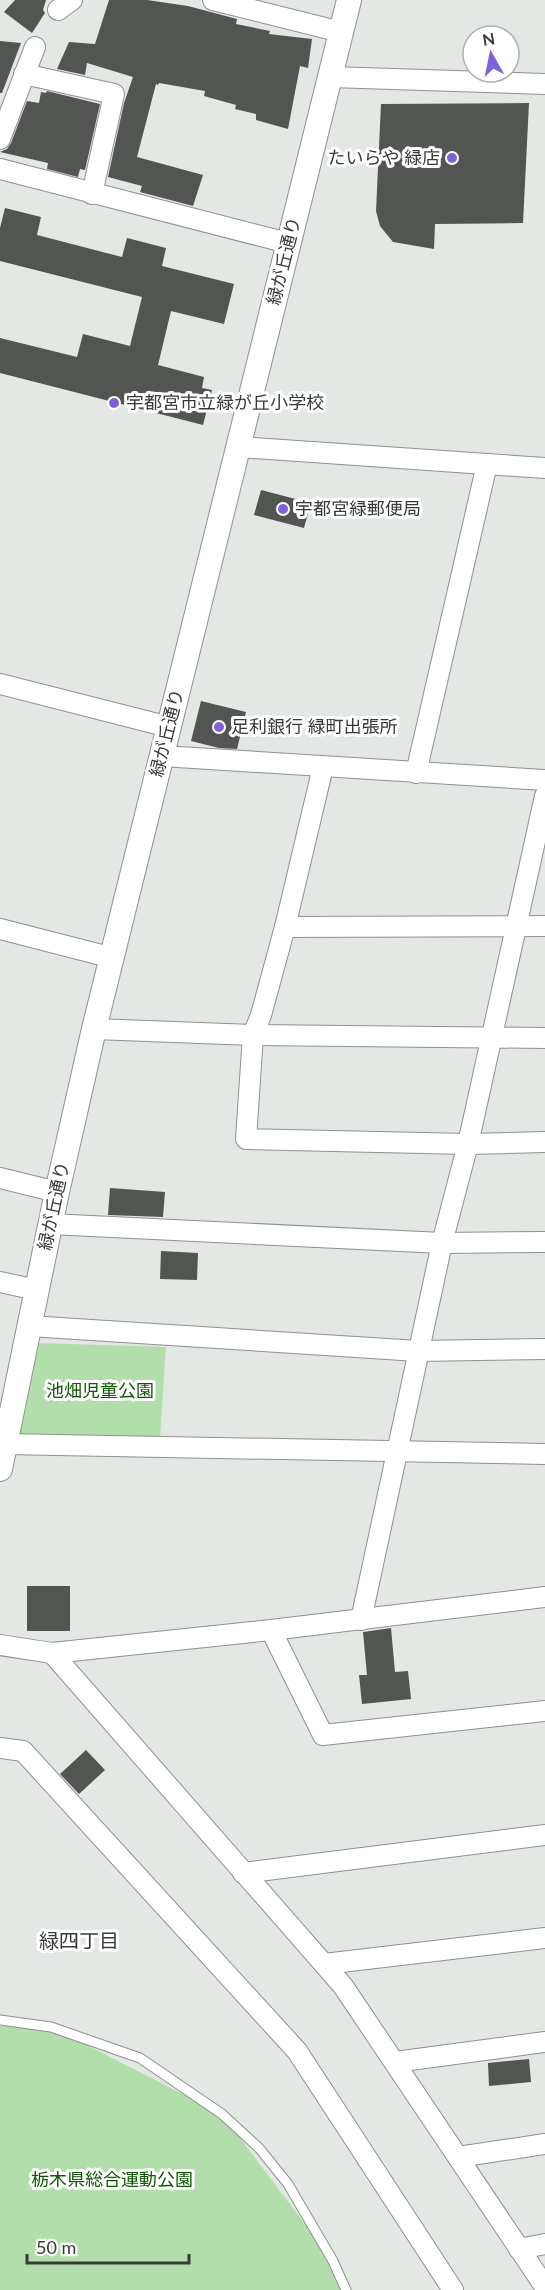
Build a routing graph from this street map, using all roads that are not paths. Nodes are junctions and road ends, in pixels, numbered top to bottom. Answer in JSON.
{"nodes":[{"id":1,"x":213,"y":0,"type":"edge"},
{"id":2,"x":349,"y":0,"type":"edge"},
{"id":3,"x":341,"y":32,"type":"junction"},
{"id":4,"x":35,"y":47,"type":"dead end"},
{"id":5,"x":24,"y":74,"type":"junction"},
{"id":6,"x":330,"y":76,"type":"junction"},
{"id":7,"x":545,"y":84,"type":"edge"},
{"id":8,"x":0,"y":139,"type":"edge"},
{"id":9,"x":0,"y":169,"type":"edge"},
{"id":10,"x":92,"y":194,"type":"junction"},
{"id":11,"x":288,"y":243,"type":"junction"},
{"id":12,"x":238,"y":447,"type":"junction"},
{"id":13,"x":487,"y":464,"type":"junction"},
{"id":14,"x":545,"y":468,"type":"edge"},
{"id":15,"x":0,"y":684,"type":"edge"},
{"id":16,"x":169,"y":727,"type":"junction"},
{"id":17,"x":162,"y":756,"type":"junction"},
{"id":18,"x":323,"y":767,"type":"junction"},
{"id":19,"x":416,"y":773,"type":"junction"},
{"id":20,"x":545,"y":780,"type":"edge"},
{"id":21,"x":544,"y":808,"type":"edge"},
{"id":22,"x":545,"y":926,"type":"edge"},
{"id":23,"x":285,"y":927,"type":"junction"},
{"id":24,"x":515,"y":927,"type":"junction"},
{"id":25,"x":0,"y":929,"type":"edge"},
{"id":26,"x":113,"y":958,"type":"junction"},
{"id":27,"x":94,"y":1029,"type":"junction"},
{"id":28,"x":253,"y":1035,"type":"junction"},
{"id":29,"x":491,"y":1036,"type":"junction"},
{"id":30,"x":545,"y":1038,"type":"edge"},
{"id":31,"x":545,"y":1142,"type":"edge"},
{"id":32,"x":468,"y":1144,"type":"junction"},
{"id":33,"x":0,"y":1178,"type":"edge"},
{"id":34,"x":57,"y":1192,"type":"junction"},
{"id":35,"x":50,"y":1224,"type":"junction"},
{"id":36,"x":545,"y":1242,"type":"edge"},
{"id":37,"x":442,"y":1243,"type":"junction"},
{"id":38,"x":0,"y":1282,"type":"edge"},
{"id":39,"x":37,"y":1290,"type":"junction"},
{"id":40,"x":29,"y":1326,"type":"junction"},
{"id":41,"x":545,"y":1350,"type":"edge"},
{"id":42,"x":418,"y":1351,"type":"junction"},
{"id":43,"x":4,"y":1444,"type":"junction"},
{"id":44,"x":397,"y":1453,"type":"junction"},
{"id":45,"x":545,"y":1454,"type":"edge"},
{"id":46,"x":0,"y":1469,"type":"edge"},
{"id":47,"x":545,"y":1597,"type":"edge"},
{"id":48,"x":361,"y":1620,"type":"junction"},
{"id":49,"x":270,"y":1630,"type":"junction"},
{"id":50,"x":0,"y":1645,"type":"edge"},
{"id":51,"x":52,"y":1653,"type":"junction"},
{"id":52,"x":545,"y":1711,"type":"edge"},
{"id":53,"x":0,"y":1748,"type":"edge"},
{"id":54,"x":545,"y":1835,"type":"edge"},
{"id":55,"x":243,"y":1873,"type":"junction"},
{"id":56,"x":545,"y":1938,"type":"edge"},
{"id":57,"x":324,"y":1964,"type":"junction"},
{"id":58,"x":0,"y":2020,"type":"edge"},
{"id":59,"x":545,"y":2042,"type":"edge"},
{"id":60,"x":394,"y":2062,"type":"junction"},
{"id":61,"x":545,"y":2144,"type":"edge"},
{"id":62,"x":458,"y":2157,"type":"junction"},
{"id":63,"x":545,"y":2244,"type":"edge"},
{"id":64,"x":519,"y":2249,"type":"junction"},
{"id":65,"x":545,"y":2287,"type":"edge"},
{"id":66,"x":346,"y":2290,"type":"edge"},
{"id":67,"x":453,"y":2290,"type":"edge"}],
"edges":[{"from":1,"to":3,"type":"street"},
{"from":2,"to":3,"type":"street","name":"緑が丘通り"},
{"from":3,"to":6,"type":"street","name":"緑が丘通り"},
{"from":4,"to":5,"type":"street"},
{"from":5,"to":8,"type":"street"},
{"from":5,"to":10,"type":"street"},
{"from":6,"to":7,"type":"street"},
{"from":6,"to":11,"type":"street","name":"緑が丘通り"},
{"from":9,"to":10,"type":"street"},
{"from":10,"to":11,"type":"street"},
{"from":11,"to":12,"type":"street","name":"緑が丘通り"},
{"from":12,"to":13,"type":"street"},
{"from":12,"to":16,"type":"street","name":"緑が丘通り"},
{"from":13,"to":14,"type":"street"},
{"from":13,"to":19,"type":"street"},
{"from":15,"to":16,"type":"street"},
{"from":16,"to":17,"type":"street","name":"緑が丘通り"},
{"from":17,"to":18,"type":"street"},
{"from":17,"to":26,"type":"street","name":"緑が丘通り"},
{"from":18,"to":19,"type":"street"},
{"from":18,"to":23,"type":"street"},
{"from":19,"to":20,"type":"street"},
{"from":21,"to":24,"type":"street"},
{"from":22,"to":24,"type":"street"},
{"from":23,"to":24,"type":"street"},
{"from":23,"to":28,"type":"street"},
{"from":24,"to":29,"type":"street"},
{"from":25,"to":26,"type":"street"},
{"from":26,"to":27,"type":"street","name":"緑が丘通り"},
{"from":27,"to":28,"type":"street"},
{"from":27,"to":34,"type":"street","name":"緑が丘通り"},
{"from":28,"to":29,"type":"street"},
{"from":28,"to":32,"type":"street"},
{"from":29,"to":30,"type":"street"},
{"from":29,"to":32,"type":"street"},
{"from":31,"to":32,"type":"street"},
{"from":32,"to":37,"type":"street"},
{"from":33,"to":34,"type":"street"},
{"from":34,"to":35,"type":"street","name":"緑が丘通り"},
{"from":35,"to":37,"type":"street"},
{"from":35,"to":39,"type":"street","name":"緑が丘通り"},
{"from":36,"to":37,"type":"street"},
{"from":37,"to":42,"type":"street"},
{"from":38,"to":39,"type":"street"},
{"from":39,"to":40,"type":"street","name":"緑が丘通り"},
{"from":40,"to":42,"type":"street"},
{"from":40,"to":43,"type":"street","name":"緑が丘通り"},
{"from":41,"to":42,"type":"street"},
{"from":42,"to":44,"type":"street"},
{"from":43,"to":44,"type":"street"},
{"from":43,"to":46,"type":"street","name":"緑が丘通り"},
{"from":44,"to":45,"type":"street"},
{"from":44,"to":48,"type":"street"},
{"from":47,"to":48,"type":"street"},
{"from":48,"to":49,"type":"street"},
{"from":49,"to":51,"type":"street"},
{"from":49,"to":52,"type":"street"},
{"from":50,"to":51,"type":"street"},
{"from":51,"to":55,"type":"street"},
{"from":53,"to":67,"type":"street"},
{"from":54,"to":55,"type":"street"},
{"from":55,"to":57,"type":"street"},
{"from":56,"to":57,"type":"street"},
{"from":57,"to":60,"type":"street"},
{"from":58,"to":66,"type":"lane"},
{"from":59,"to":60,"type":"street"},
{"from":60,"to":62,"type":"street"},
{"from":61,"to":62,"type":"street"},
{"from":62,"to":64,"type":"street"},
{"from":63,"to":64,"type":"street"},
{"from":64,"to":65,"type":"street"}]}
